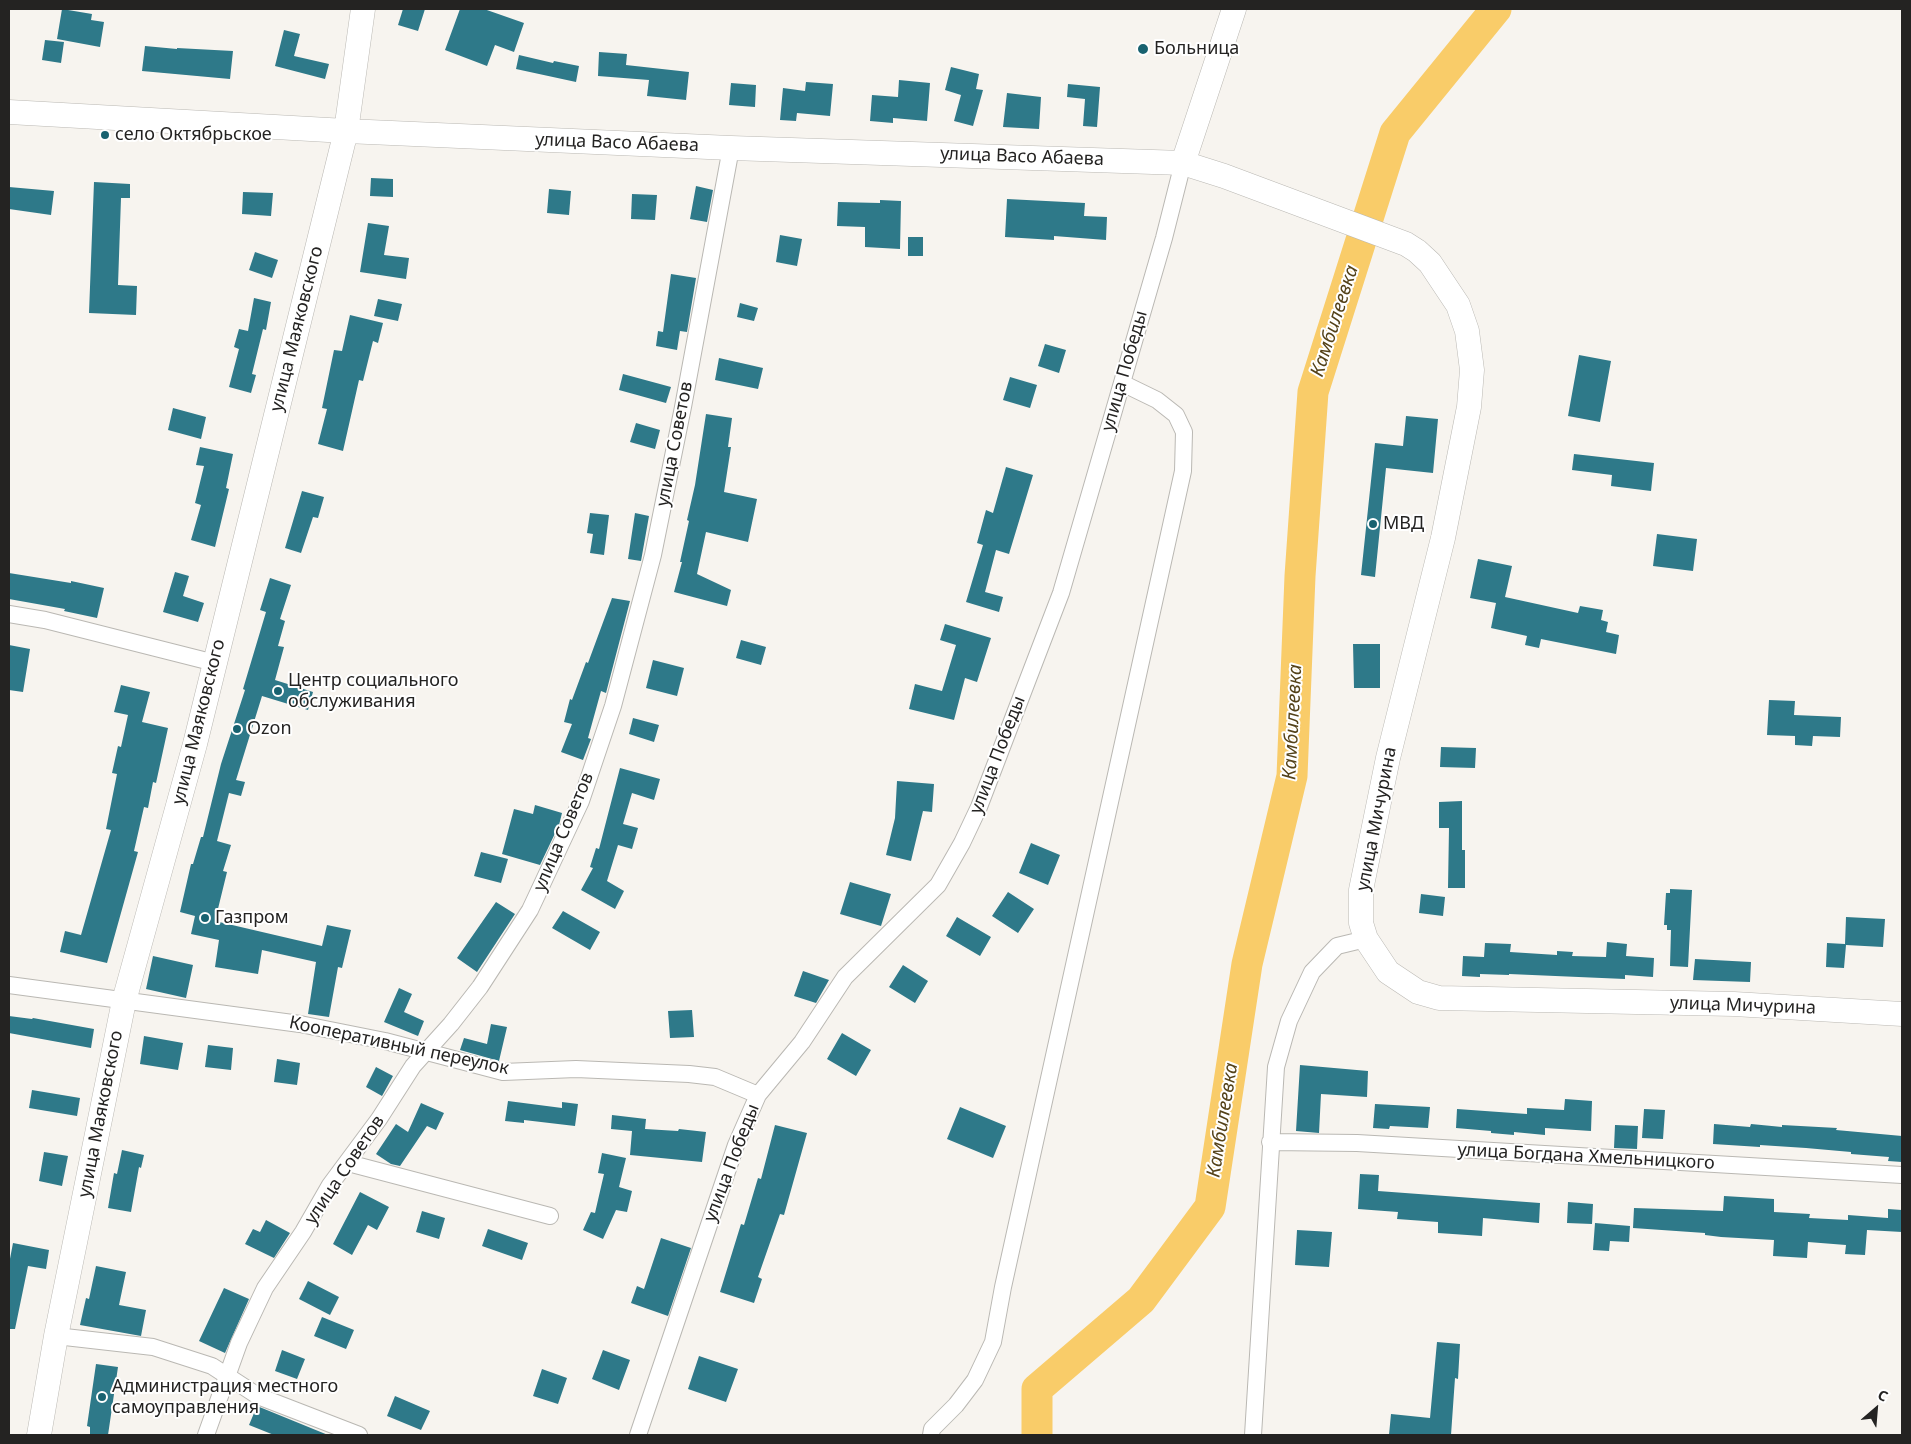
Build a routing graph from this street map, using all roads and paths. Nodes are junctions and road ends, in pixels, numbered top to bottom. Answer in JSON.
{"nodes":[{"id":1,"x":363,"y":9,"type":"edge"},
{"id":2,"x":1234,"y":9,"type":"edge"},
{"id":3,"x":9,"y":112,"type":"edge"},
{"id":4,"x":346,"y":131,"type":"junction"},
{"id":5,"x":732,"y":148,"type":"junction"},
{"id":6,"x":1183,"y":163,"type":"junction"},
{"id":7,"x":1224,"y":176,"type":"joint"},
{"id":8,"x":1122,"y":383,"type":"junction"},
{"id":9,"x":9,"y":614,"type":"edge"},
{"id":10,"x":215,"y":664,"type":"junction"},
{"id":11,"x":1366,"y":939,"type":"junction"},
{"id":12,"x":9,"y":985,"type":"edge"},
{"id":13,"x":124,"y":1000,"type":"junction"},
{"id":14,"x":1902,"y":1014,"type":"edge"},
{"id":15,"x":425,"y":1052,"type":"junction"},
{"id":16,"x":758,"y":1095,"type":"junction"},
{"id":17,"x":1270,"y":1142,"type":"junction"},
{"id":18,"x":348,"y":1163,"type":"junction"},
{"id":19,"x":1902,"y":1175,"type":"edge"},
{"id":20,"x":550,"y":1216,"type":"dead end"},
{"id":21,"x":56,"y":1336,"type":"junction"},
{"id":22,"x":226,"y":1374,"type":"junction"},
{"id":23,"x":38,"y":1435,"type":"edge"},
{"id":24,"x":206,"y":1435,"type":"edge"},
{"id":25,"x":358,"y":1435,"type":"edge"},
{"id":26,"x":638,"y":1435,"type":"edge"},
{"id":27,"x":931,"y":1435,"type":"edge"},
{"id":28,"x":1253,"y":1435,"type":"edge"}],
"edges":[{"from":1,"to":4,"type":"street","name":"улица Маяковского"},
{"from":2,"to":6,"type":"street","name":"улица Победы"},
{"from":3,"to":4,"type":"street","name":"улица Васо Абаева"},
{"from":4,"to":5,"type":"street","name":"улица Васо Абаева"},
{"from":4,"to":10,"type":"street","name":"улица Маяковского"},
{"from":5,"to":6,"type":"street","name":"улица Васо Абаева"},
{"from":5,"to":15,"type":"street","name":"улица Советов"},
{"from":6,"to":7,"type":"street","name":"улица Васо Абаева"},
{"from":6,"to":8,"type":"street","name":"улица Победы"},
{"from":7,"to":11,"type":"street","name":"улица Мичурина"},
{"from":8,"to":16,"type":"street","name":"улица Победы"},
{"from":8,"to":27,"type":"street"},
{"from":9,"to":10,"type":"street"},
{"from":10,"to":13,"type":"street","name":"улица Маяковского"},
{"from":11,"to":14,"type":"street","name":"улица Мичурина"},
{"from":11,"to":17,"type":"street"},
{"from":12,"to":13,"type":"street","name":"Кооперативный переулок"},
{"from":13,"to":15,"type":"street","name":"Кооперативный переулок"},
{"from":13,"to":21,"type":"street","name":"улица Маяковского"},
{"from":15,"to":16,"type":"street","name":"Кооперативный переулок"},
{"from":15,"to":18,"type":"street","name":"улица Советов"},
{"from":16,"to":26,"type":"street","name":"улица Победы"},
{"from":17,"to":19,"type":"street","name":"улица Богдана Хмельницкого"},
{"from":17,"to":28,"type":"street"},
{"from":18,"to":20,"type":"street"},
{"from":18,"to":22,"type":"street","name":"улица Советов"},
{"from":21,"to":22,"type":"street"},
{"from":21,"to":23,"type":"street","name":"улица Маяковского"},
{"from":22,"to":24,"type":"street","name":"улица Советов"},
{"from":22,"to":25,"type":"street"}]}
